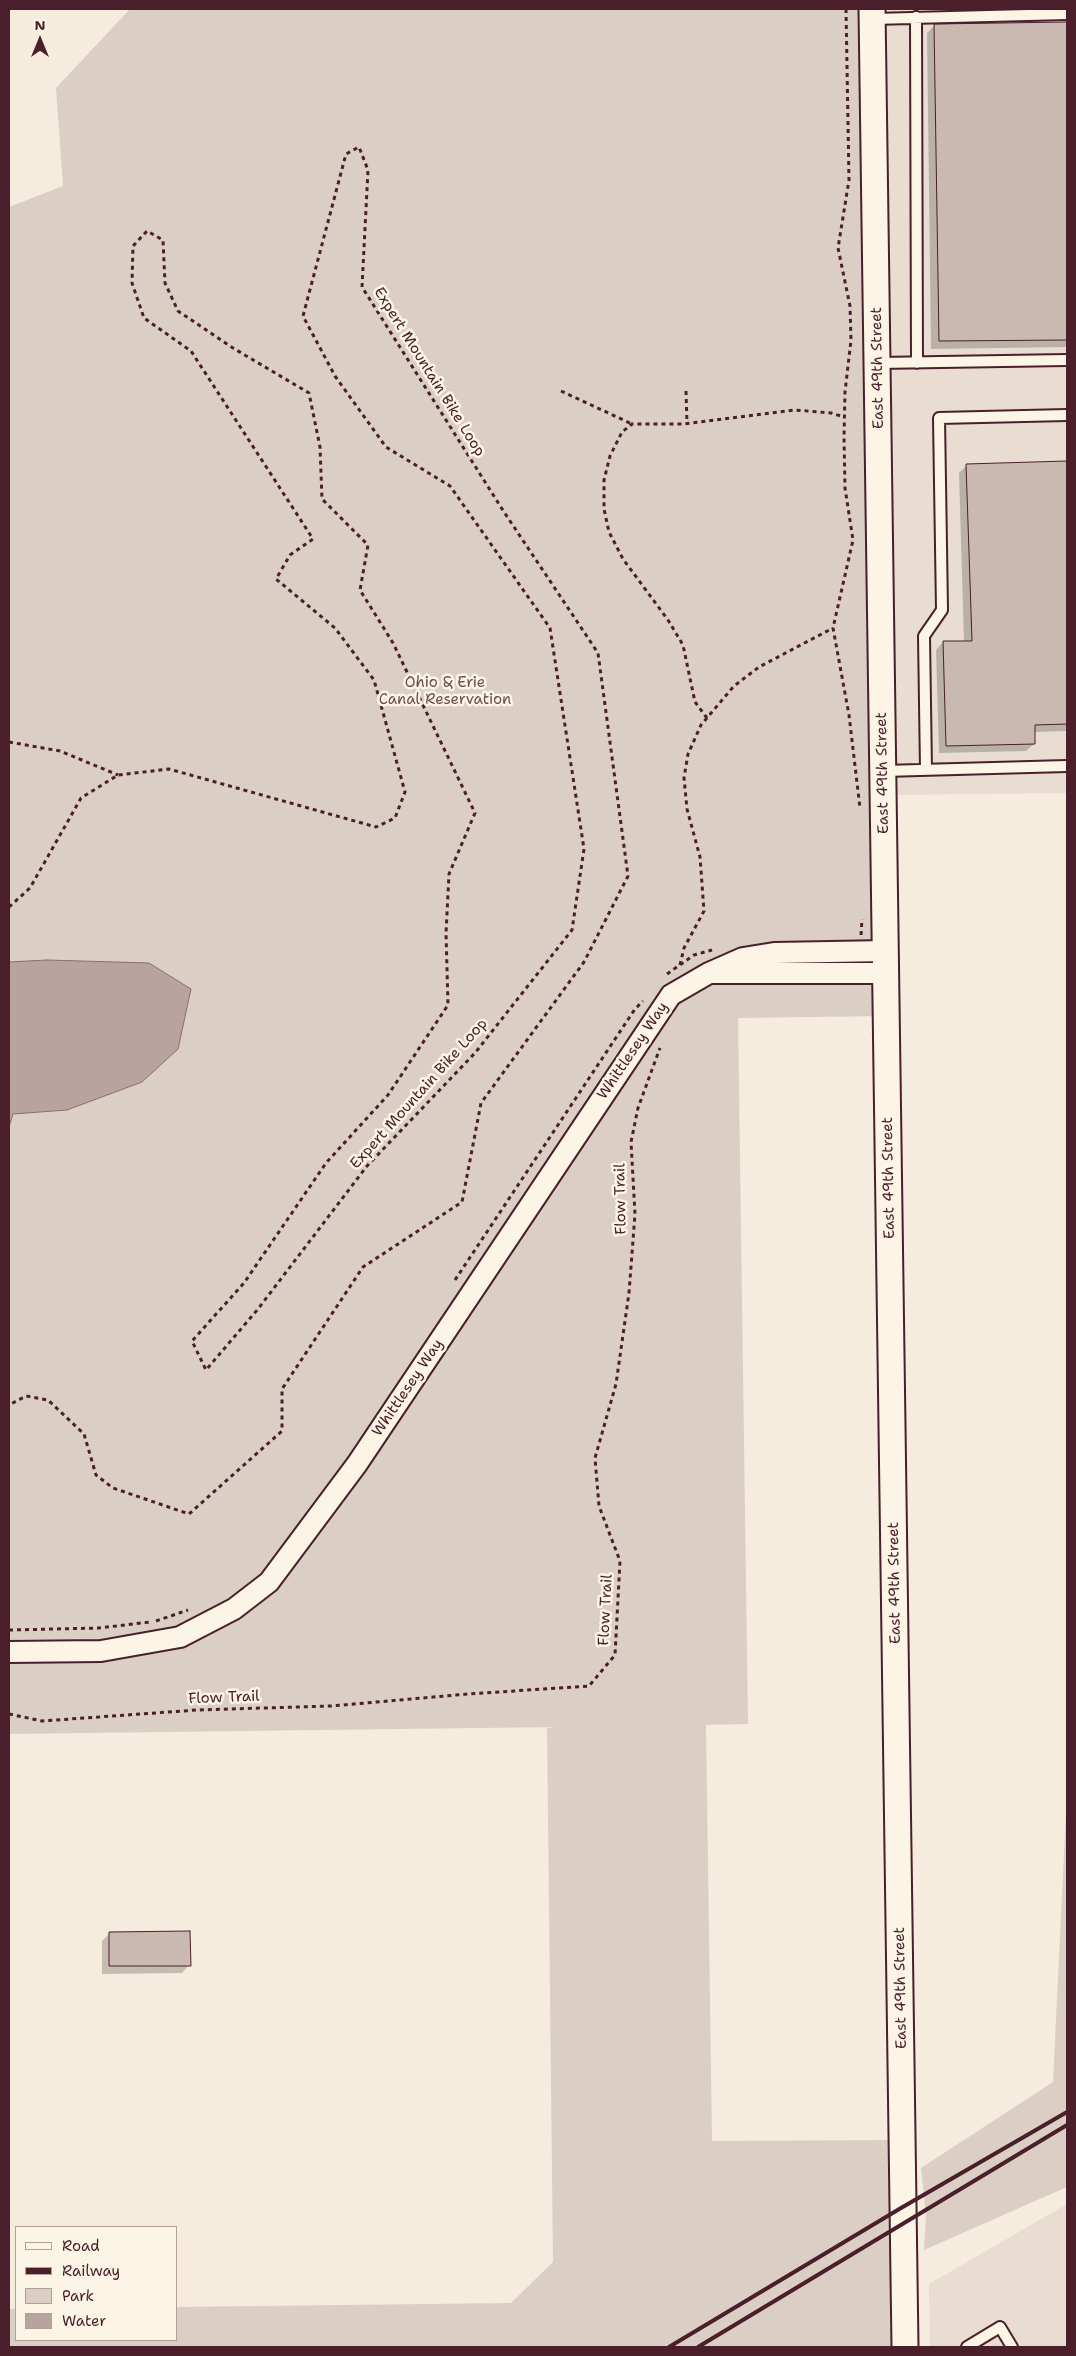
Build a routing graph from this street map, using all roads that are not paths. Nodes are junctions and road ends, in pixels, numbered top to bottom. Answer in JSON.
{"nodes":[{"id":1,"x":872,"y":14,"type":"edge"},
{"id":2,"x":1067,"y":14,"type":"edge"},
{"id":3,"x":916,"y":17,"type":"junction"},
{"id":4,"x":1067,"y":360,"type":"edge"},
{"id":5,"x":878,"y":363,"type":"junction"},
{"id":6,"x":917,"y":363,"type":"junction"},
{"id":7,"x":1067,"y":415,"type":"edge"},
{"id":8,"x":1067,"y":766,"type":"edge"},
{"id":9,"x":926,"y":770,"type":"junction"},
{"id":10,"x":883,"y":772,"type":"junction"},
{"id":11,"x":886,"y":962,"type":"junction"},
{"id":12,"x":9,"y":1652,"type":"edge"},
{"id":13,"x":905,"y":2347,"type":"edge"},
{"id":14,"x":967,"y":2347,"type":"edge"},
{"id":15,"x":1012,"y":2347,"type":"edge"}],
"edges":[{"from":1,"to":3,"type":"lane"},
{"from":1,"to":5,"type":"street","name":"East 49th Street"},
{"from":2,"to":3,"type":"lane"},
{"from":3,"to":6,"type":"lane"},
{"from":4,"to":6,"type":"lane"},
{"from":5,"to":6,"type":"lane"},
{"from":5,"to":10,"type":"street","name":"East 49th Street"},
{"from":7,"to":9,"type":"lane"},
{"from":8,"to":9,"type":"lane"},
{"from":9,"to":10,"type":"lane"},
{"from":10,"to":11,"type":"street","name":"East 49th Street"},
{"from":11,"to":12,"type":"street","name":"Whittlesey Way"},
{"from":11,"to":13,"type":"street","name":"East 49th Street"},
{"from":14,"to":15,"type":"lane"}]}
